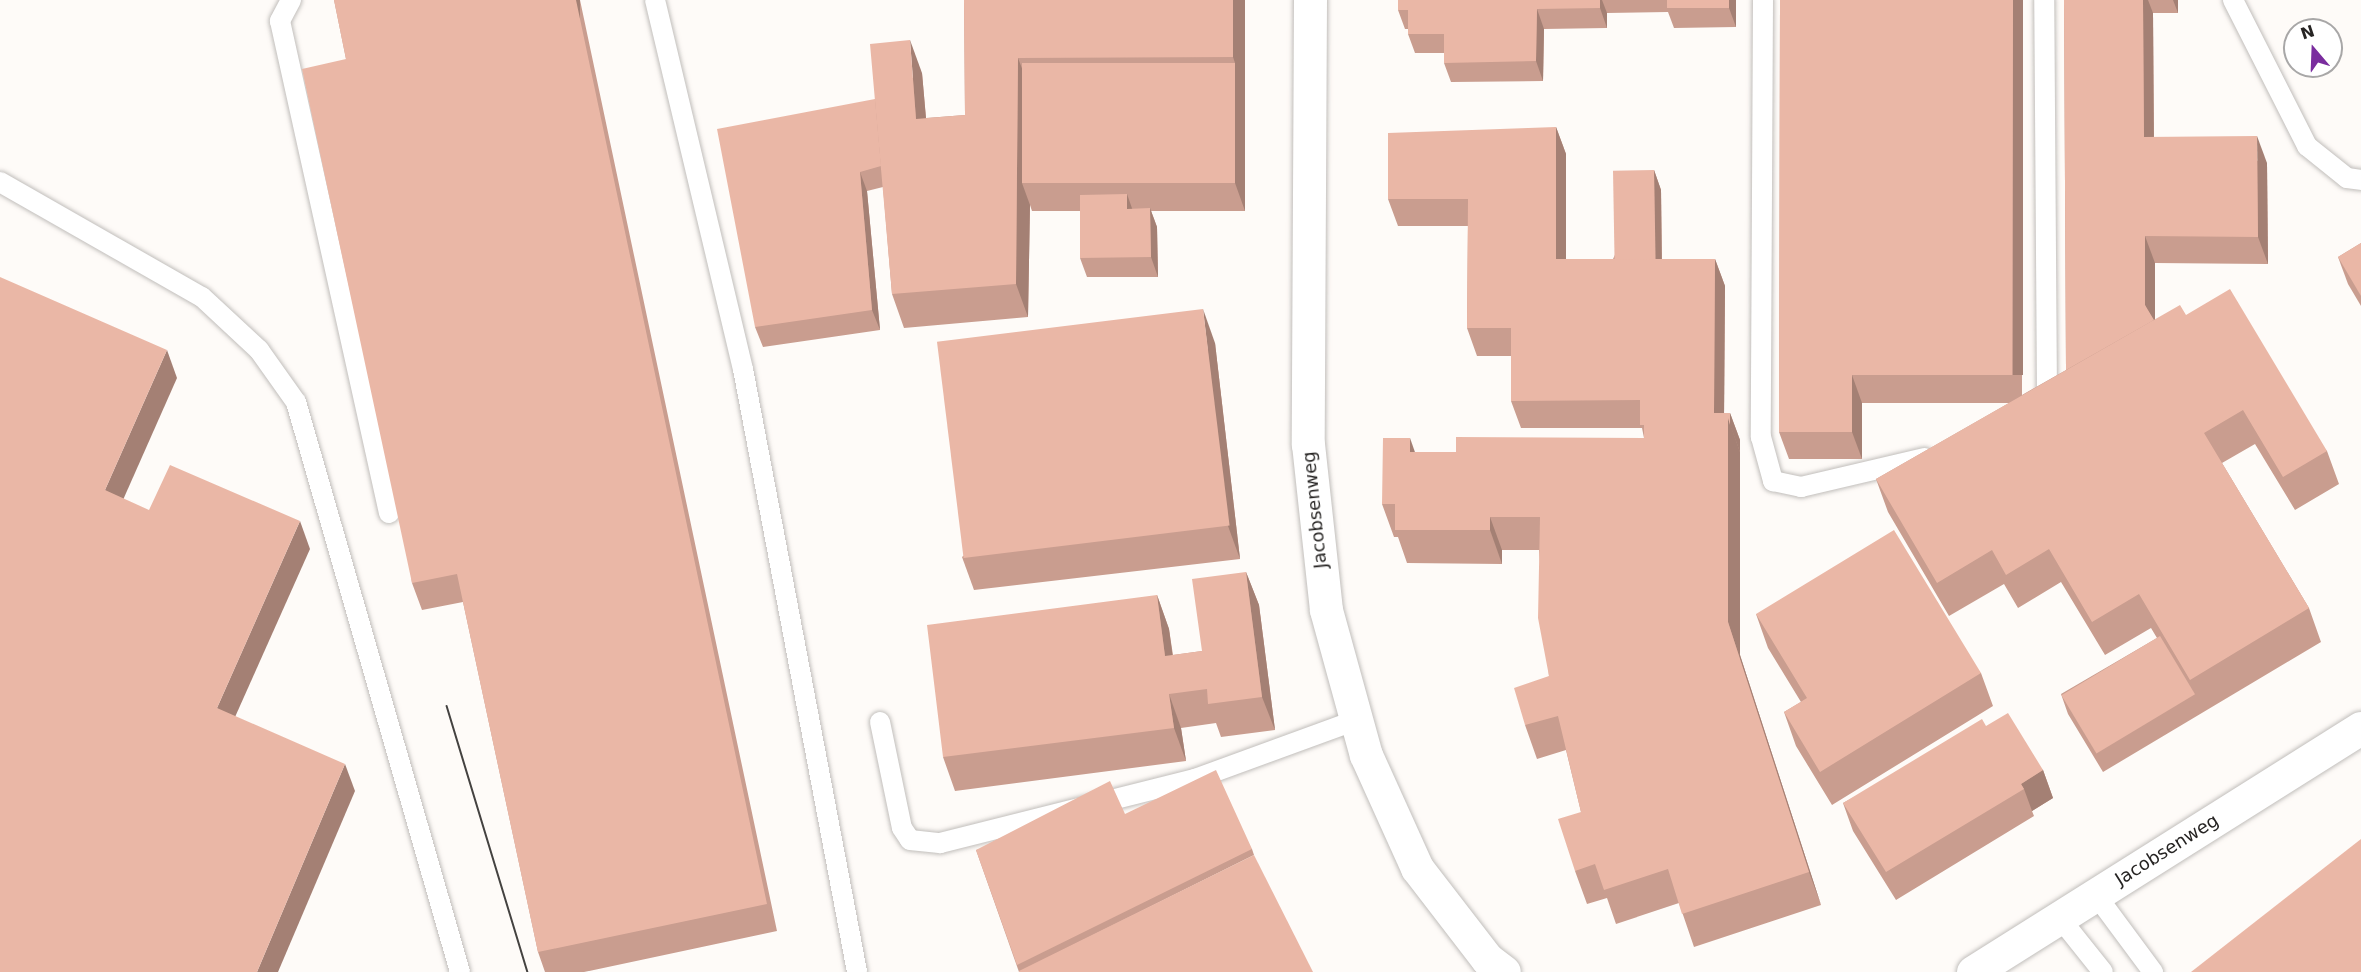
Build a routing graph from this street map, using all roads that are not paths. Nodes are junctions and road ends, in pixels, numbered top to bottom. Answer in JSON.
{"nodes":[{"id":1,"x":291,"y":0,"type":"edge"},
{"id":2,"x":655,"y":0,"type":"edge"},
{"id":3,"x":1310,"y":0,"type":"edge"},
{"id":4,"x":1763,"y":0,"type":"edge"},
{"id":5,"x":2044,"y":0,"type":"edge"},
{"id":6,"x":2233,"y":0,"type":"edge"},
{"id":7,"x":2361,"y":180,"type":"edge"},
{"id":8,"x":0,"y":182,"type":"edge"},
{"id":9,"x":2029,"y":417,"type":"edge"},
{"id":10,"x":1947,"y":449,"type":"edge"},
{"id":11,"x":389,"y":513,"type":"edge"},
{"id":12,"x":1356,"y":720,"type":"junction"},
{"id":13,"x":880,"y":722,"type":"dead end"},
{"id":14,"x":2361,"y":728,"type":"edge"},
{"id":15,"x":2096,"y":895,"type":"junction"},
{"id":16,"x":2059,"y":917,"type":"junction"},
{"id":17,"x":460,"y":972,"type":"edge"},
{"id":18,"x":857,"y":972,"type":"edge"},
{"id":19,"x":1504,"y":972,"type":"edge"},
{"id":20,"x":1973,"y":972,"type":"edge"},
{"id":21,"x":2103,"y":972,"type":"edge"},
{"id":22,"x":2153,"y":972,"type":"edge"}],
"edges":[{"from":1,"to":11,"type":"lane"},
{"from":2,"to":18,"type":"lane"},
{"from":3,"to":12,"type":"street","name":"Jacobsenweg"},
{"from":4,"to":10,"type":"lane"},
{"from":5,"to":9,"type":"lane"},
{"from":6,"to":7,"type":"lane"},
{"from":8,"to":17,"type":"lane"},
{"from":12,"to":13,"type":"lane"},
{"from":12,"to":19,"type":"street","name":"Jacobsenweg"},
{"from":14,"to":15,"type":"street","name":"Jacobsenweg"},
{"from":15,"to":16,"type":"street","name":"Jacobsenweg"},
{"from":15,"to":22,"type":"lane"},
{"from":16,"to":20,"type":"street","name":"Jacobsenweg"},
{"from":16,"to":21,"type":"lane"}]}
